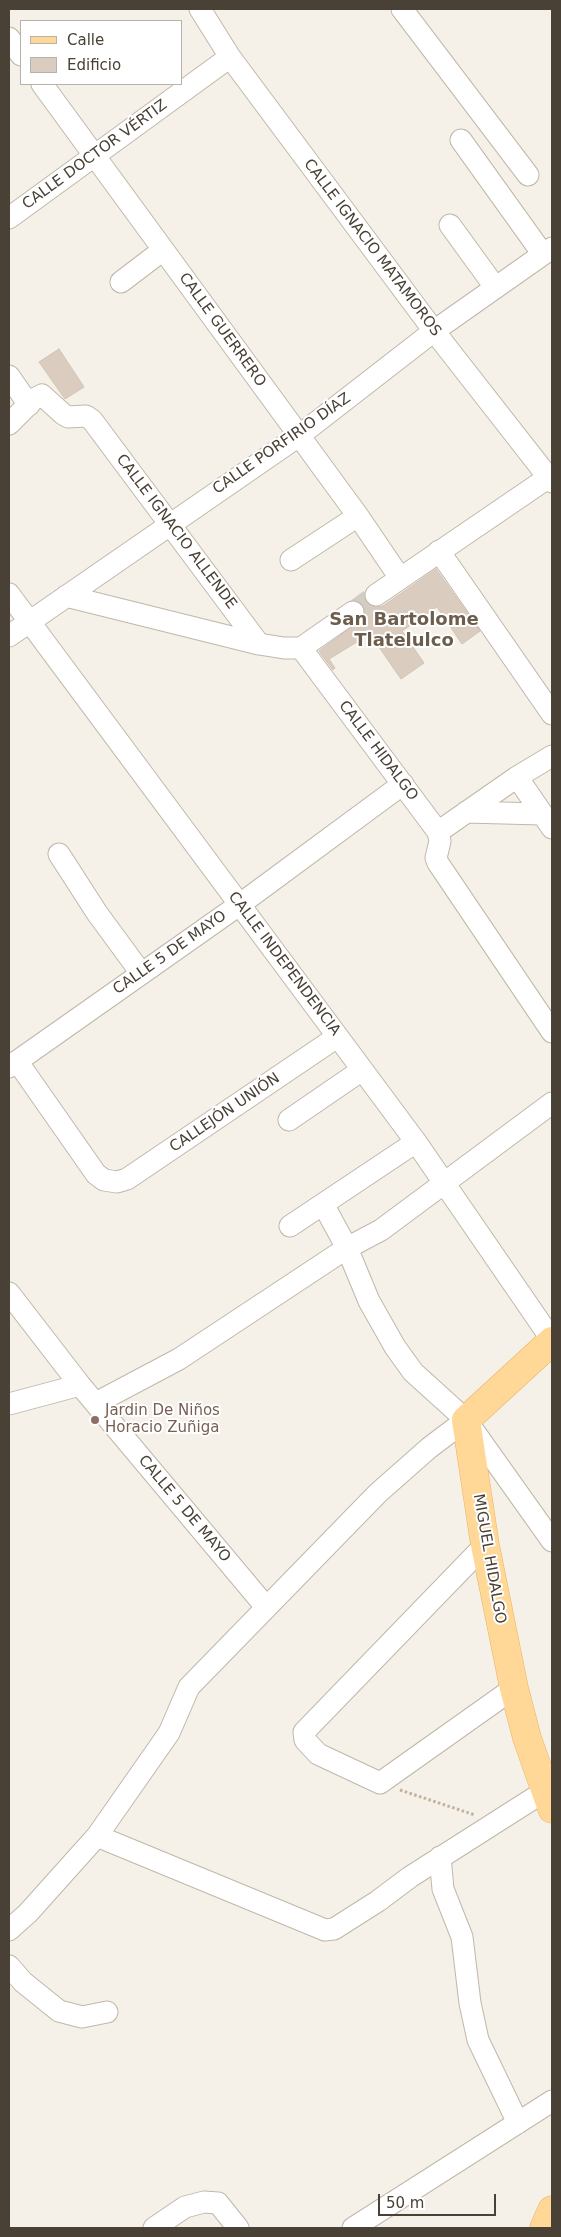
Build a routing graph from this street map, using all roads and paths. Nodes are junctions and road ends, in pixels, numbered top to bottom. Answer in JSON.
{"nodes":[{"id":1,"x":200,"y":9,"type":"edge"},
{"id":2,"x":402,"y":9,"type":"edge"},
{"id":3,"x":9,"y":38,"type":"edge"},
{"id":4,"x":20,"y":54,"type":"edge"},
{"id":5,"x":230,"y":57,"type":"junction"},
{"id":6,"x":43,"y":85,"type":"edge"},
{"id":7,"x":461,"y":140,"type":"dead end"},
{"id":8,"x":95,"y":155,"type":"junction"},
{"id":9,"x":528,"y":175,"type":"dead end"},
{"id":10,"x":11,"y":211,"type":"edge"},
{"id":11,"x":450,"y":225,"type":"dead end"},
{"id":12,"x":163,"y":250,"type":"junction"},
{"id":13,"x":547,"y":251,"type":"edge"},
{"id":14,"x":121,"y":282,"type":"dead end"},
{"id":15,"x":495,"y":287,"type":"junction"},
{"id":16,"x":434,"y":332,"type":"junction"},
{"id":17,"x":9,"y":376,"type":"edge"},
{"id":18,"x":29,"y":405,"type":"junction"},
{"id":19,"x":9,"y":424,"type":"edge"},
{"id":20,"x":300,"y":435,"type":"junction"},
{"id":21,"x":550,"y":480,"type":"edge"},
{"id":22,"x":358,"y":516,"type":"junction"},
{"id":23,"x":170,"y":523,"type":"junction"},
{"id":24,"x":439,"y":551,"type":"junction"},
{"id":25,"x":291,"y":560,"type":"dead end"},
{"id":26,"x":400,"y":578,"type":"junction"},
{"id":27,"x":9,"y":594,"type":"edge"},
{"id":28,"x":376,"y":595,"type":"tunnel mouth"},
{"id":29,"x":66,"y":596,"type":"junction"},
{"id":30,"x":352,"y":612,"type":"tunnel mouth"},
{"id":31,"x":28,"y":621,"type":"junction"},
{"id":32,"x":9,"y":636,"type":"edge"},
{"id":33,"x":259,"y":644,"type":"junction"},
{"id":34,"x":300,"y":648,"type":"junction"},
{"id":35,"x":552,"y":714,"type":"edge"},
{"id":36,"x":552,"y":756,"type":"edge"},
{"id":37,"x":517,"y":777,"type":"junction"},
{"id":38,"x":403,"y":784,"type":"junction"},
{"id":39,"x":466,"y":812,"type":"junction"},
{"id":40,"x":546,"y":821,"type":"edge"},
{"id":41,"x":438,"y":832,"type":"junction"},
{"id":42,"x":59,"y":854,"type":"dead end"},
{"id":43,"x":240,"y":905,"type":"junction"},
{"id":44,"x":141,"y":973,"type":"junction"},
{"id":45,"x":552,"y":1032,"type":"edge"},
{"id":46,"x":337,"y":1037,"type":"junction"},
{"id":47,"x":13,"y":1064,"type":"edge"},
{"id":48,"x":362,"y":1070,"type":"junction"},
{"id":49,"x":552,"y":1103,"type":"edge"},
{"id":50,"x":289,"y":1120,"type":"dead end"},
{"id":51,"x":416,"y":1142,"type":"junction"},
{"id":52,"x":445,"y":1183,"type":"junction"},
{"id":53,"x":323,"y":1204,"type":"junction"},
{"id":54,"x":290,"y":1226,"type":"dead end"},
{"id":55,"x":347,"y":1248,"type":"junction"},
{"id":56,"x":9,"y":1293,"type":"edge"},
{"id":57,"x":552,"y":1340,"type":"edge"},
{"id":58,"x":80,"y":1385,"type":"junction"},
{"id":59,"x":96,"y":1403,"type":"junction"},
{"id":60,"x":9,"y":1404,"type":"edge"},
{"id":61,"x":466,"y":1420,"type":"junction"},
{"id":62,"x":552,"y":1541,"type":"edge"},
{"id":63,"x":484,"y":1545,"type":"junction"},
{"id":64,"x":266,"y":1607,"type":"junction"},
{"id":65,"x":514,"y":1688,"type":"junction"},
{"id":66,"x":380,"y":1783,"type":"junction"},
{"id":67,"x":548,"y":1800,"type":"edge"},
{"id":68,"x":496,"y":1822,"type":"junction"},
{"id":69,"x":98,"y":1836,"type":"junction"},
{"id":70,"x":440,"y":1857,"type":"junction"},
{"id":71,"x":9,"y":1930,"type":"edge"},
{"id":72,"x":9,"y":1966,"type":"edge"},
{"id":73,"x":107,"y":2012,"type":"dead end"},
{"id":74,"x":552,"y":2101,"type":"edge"},
{"id":75,"x":518,"y":2123,"type":"junction"},
{"id":76,"x":552,"y":2210,"type":"edge"},
{"id":77,"x":154,"y":2228,"type":"edge"},
{"id":78,"x":238,"y":2228,"type":"edge"},
{"id":79,"x":353,"y":2228,"type":"edge"},
{"id":80,"x":544,"y":2228,"type":"edge"}],
"edges":[{"from":1,"to":5,"type":"street","name":"CALLE IGNACIO MATAMOROS"},
{"from":2,"to":9,"type":"street"},
{"from":3,"to":4,"type":"street"},
{"from":5,"to":8,"type":"street","name":"CALLE DOCTOR VÉRTIZ"},
{"from":5,"to":16,"type":"street","name":"CALLE IGNACIO MATAMOROS"},
{"from":6,"to":8,"type":"street","name":"CALLE GUERRERO"},
{"from":7,"to":13,"type":"street"},
{"from":8,"to":10,"type":"street","name":"CALLE DOCTOR VÉRTIZ"},
{"from":8,"to":12,"type":"street","name":"CALLE GUERRERO"},
{"from":11,"to":15,"type":"street"},
{"from":12,"to":14,"type":"street"},
{"from":12,"to":20,"type":"street","name":"CALLE GUERRERO"},
{"from":13,"to":15,"type":"street","name":"CALLE PORFIRIO DÍAZ"},
{"from":15,"to":16,"type":"street","name":"CALLE PORFIRIO DÍAZ"},
{"from":16,"to":20,"type":"street","name":"CALLE PORFIRIO DÍAZ"},
{"from":16,"to":21,"type":"street","name":"CALLE IGNACIO MATAMOROS"},
{"from":17,"to":18,"type":"street"},
{"from":18,"to":19,"type":"street"},
{"from":18,"to":23,"type":"street","name":"CALLE IGNACIO ALLENDE"},
{"from":20,"to":22,"type":"street","name":"CALLE GUERRERO"},
{"from":20,"to":23,"type":"street","name":"CALLE PORFIRIO DÍAZ"},
{"from":21,"to":24,"type":"street"},
{"from":22,"to":25,"type":"street"},
{"from":22,"to":26,"type":"street","name":"CALLE GUERRERO"},
{"from":23,"to":29,"type":"street","name":"CALLE PORFIRIO DÍAZ"},
{"from":23,"to":33,"type":"street","name":"CALLE IGNACIO ALLENDE"},
{"from":24,"to":26,"type":"street"},
{"from":24,"to":35,"type":"street"},
{"from":26,"to":28,"type":"street"},
{"from":27,"to":31,"type":"street","name":"CALLE INDEPENDENCIA"},
{"from":29,"to":31,"type":"street","name":"CALLE PORFIRIO DÍAZ"},
{"from":29,"to":33,"type":"street"},
{"from":30,"to":34,"type":"street"},
{"from":31,"to":32,"type":"street","name":"CALLE PORFIRIO DÍAZ"},
{"from":31,"to":43,"type":"street","name":"CALLE INDEPENDENCIA"},
{"from":33,"to":34,"type":"street"},
{"from":34,"to":38,"type":"street","name":"CALLE HIDALGO"},
{"from":36,"to":37,"type":"street"},
{"from":37,"to":39,"type":"street"},
{"from":37,"to":40,"type":"street"},
{"from":38,"to":41,"type":"street","name":"CALLE HIDALGO"},
{"from":38,"to":43,"type":"street","name":"CALLE 5 DE MAYO"},
{"from":39,"to":40,"type":"street"},
{"from":39,"to":41,"type":"street"},
{"from":41,"to":45,"type":"street"},
{"from":42,"to":44,"type":"street"},
{"from":43,"to":44,"type":"street","name":"CALLE 5 DE MAYO"},
{"from":43,"to":46,"type":"street","name":"CALLE INDEPENDENCIA"},
{"from":44,"to":47,"type":"street","name":"CALLE 5 DE MAYO"},
{"from":46,"to":47,"type":"street","name":"CALLEJÓN UNIÓN"},
{"from":46,"to":48,"type":"street","name":"CALLE INDEPENDENCIA"},
{"from":48,"to":50,"type":"street"},
{"from":48,"to":51,"type":"street","name":"CALLE INDEPENDENCIA"},
{"from":49,"to":52,"type":"street"},
{"from":51,"to":52,"type":"street","name":"CALLE INDEPENDENCIA"},
{"from":51,"to":53,"type":"street"},
{"from":52,"to":55,"type":"street"},
{"from":52,"to":57,"type":"street","name":"CALLE INDEPENDENCIA"},
{"from":53,"to":54,"type":"street"},
{"from":53,"to":55,"type":"street"},
{"from":55,"to":59,"type":"street"},
{"from":55,"to":61,"type":"street"},
{"from":56,"to":58,"type":"street","name":"CALLE 5 DE MAYO"},
{"from":57,"to":61,"type":"main road"},
{"from":58,"to":59,"type":"street","name":"CALLE 5 DE MAYO"},
{"from":58,"to":60,"type":"street"},
{"from":59,"to":64,"type":"street","name":"CALLE 5 DE MAYO"},
{"from":61,"to":62,"type":"street"},
{"from":61,"to":63,"type":"main road","name":"MIGUEL HIDALGO"},
{"from":61,"to":64,"type":"street"},
{"from":63,"to":65,"type":"main road","name":"MIGUEL HIDALGO"},
{"from":63,"to":66,"type":"street"},
{"from":64,"to":69,"type":"street"},
{"from":65,"to":66,"type":"street"},
{"from":65,"to":67,"type":"main road","name":"MIGUEL HIDALGO"},
{"from":66,"to":68,"type":"path"},
{"from":67,"to":68,"type":"street"},
{"from":68,"to":70,"type":"street"},
{"from":69,"to":70,"type":"street"},
{"from":69,"to":71,"type":"street"},
{"from":70,"to":75,"type":"street"},
{"from":72,"to":73,"type":"street"},
{"from":74,"to":75,"type":"street"},
{"from":75,"to":79,"type":"street"},
{"from":76,"to":80,"type":"main road"},
{"from":77,"to":78,"type":"street"}]}
